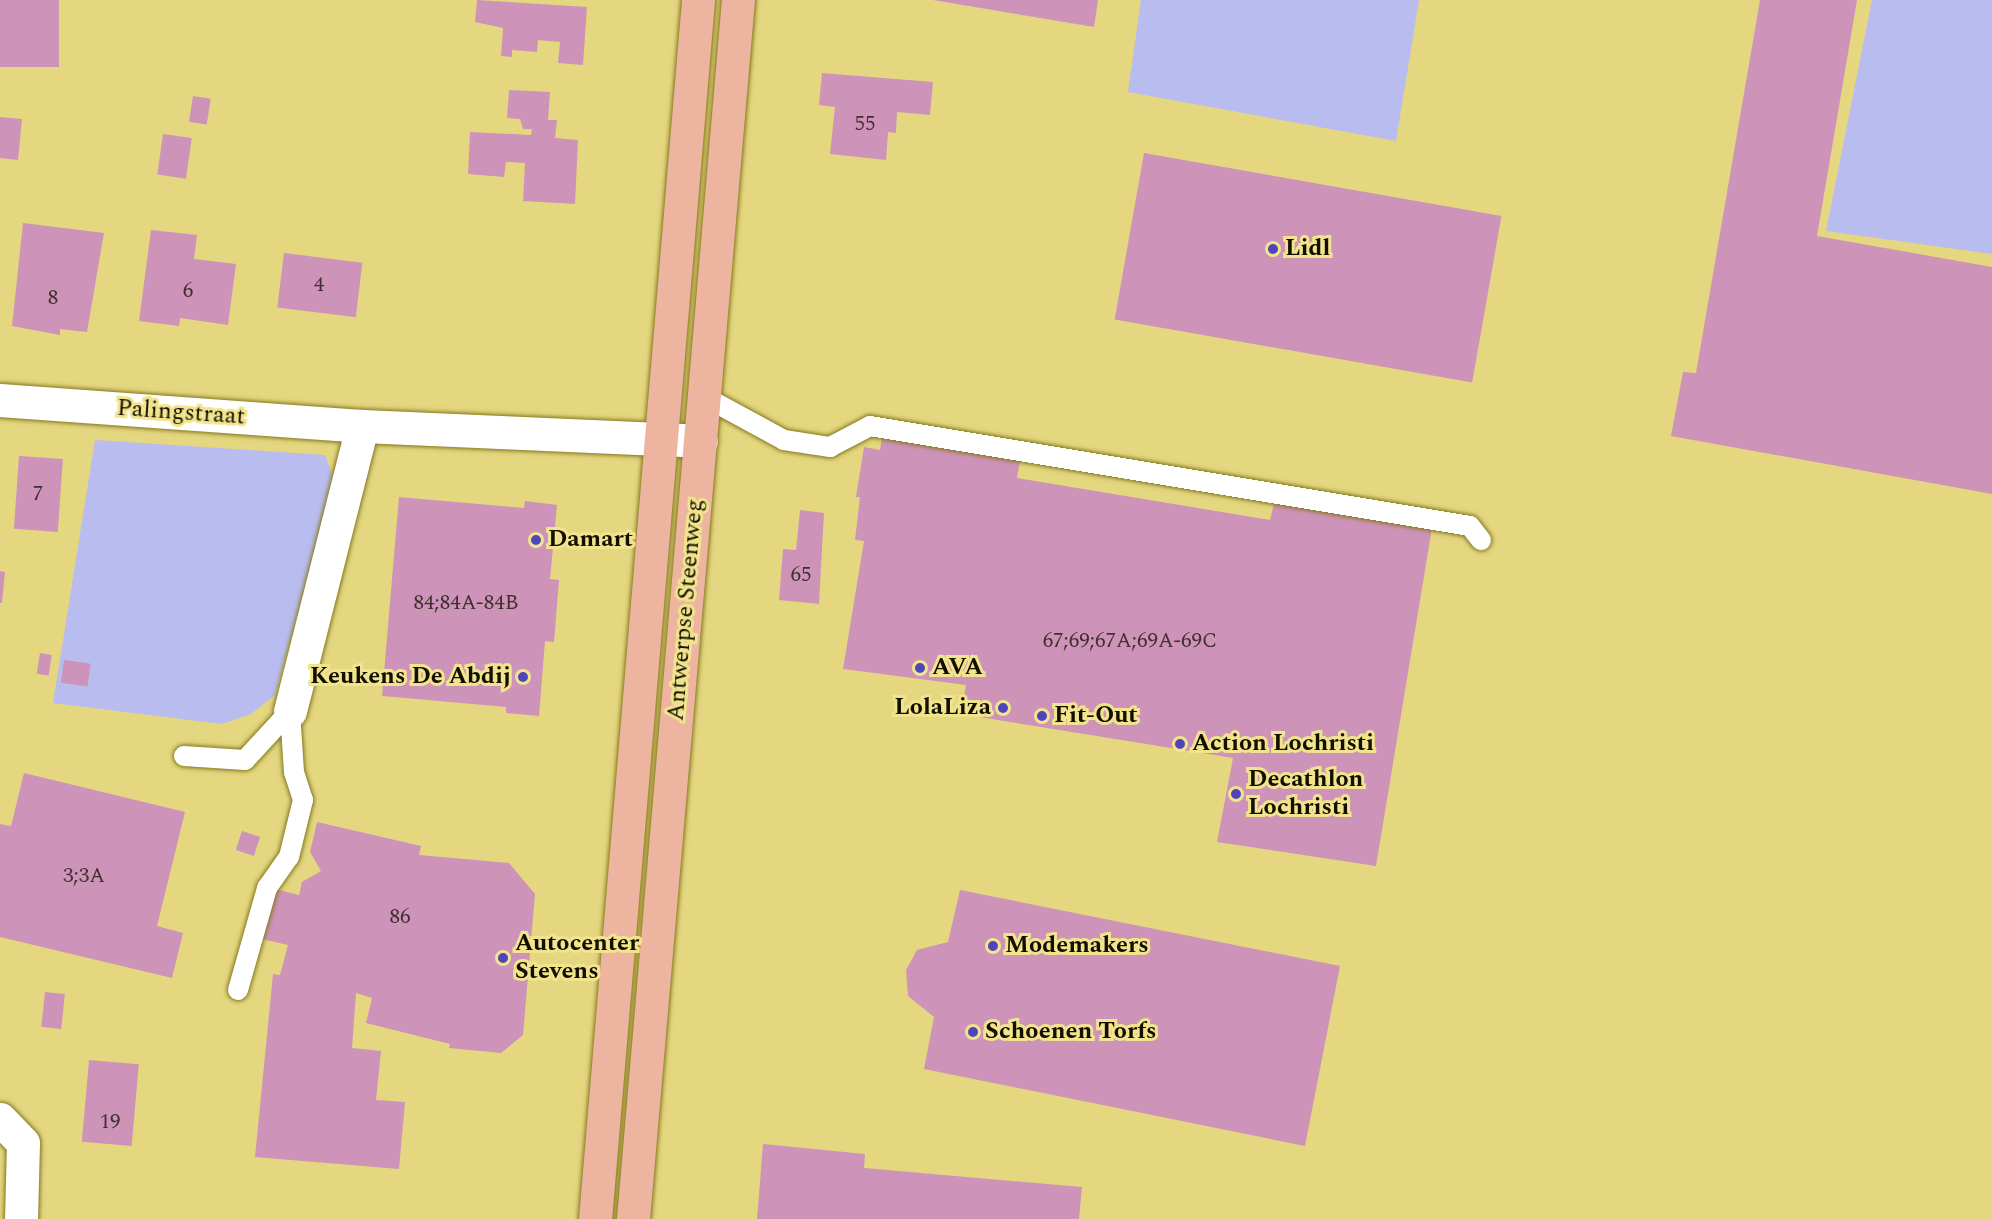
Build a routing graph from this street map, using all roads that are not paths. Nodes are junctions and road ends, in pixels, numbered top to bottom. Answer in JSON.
{"nodes":[{"id":1,"x":698,"y":0,"type":"edge"},
{"id":2,"x":738,"y":0,"type":"edge"},
{"id":3,"x":705,"y":397,"type":"junction"},
{"id":4,"x":0,"y":400,"type":"edge"},
{"id":5,"x":362,"y":426,"type":"junction"},
{"id":6,"x":663,"y":440,"type":"junction"},
{"id":7,"x":701,"y":441,"type":"junction"},
{"id":8,"x":1480,"y":540,"type":"dead end"},
{"id":9,"x":290,"y":711,"type":"junction"},
{"id":10,"x":184,"y":756,"type":"dead end"},
{"id":11,"x":238,"y":990,"type":"dead end"},
{"id":12,"x":0,"y":1119,"type":"edge"},
{"id":13,"x":21,"y":1219,"type":"edge"},
{"id":14,"x":595,"y":1219,"type":"edge"},
{"id":15,"x":633,"y":1219,"type":"edge"}],
"edges":[{"from":1,"to":6,"type":"main road","name":"Antwerpse Steenweg"},
{"from":2,"to":3,"type":"main road","name":"Antwerpse Steenweg"},
{"from":3,"to":7,"type":"main road","name":"Antwerpse Steenweg"},
{"from":3,"to":8,"type":"lane"},
{"from":4,"to":5,"type":"street","name":"Palingstraat"},
{"from":5,"to":6,"type":"street","name":"Palingstraat"},
{"from":5,"to":9,"type":"street"},
{"from":6,"to":7,"type":"street","name":"Palingstraat"},
{"from":6,"to":14,"type":"main road","name":"Antwerpse Steenweg"},
{"from":7,"to":15,"type":"main road","name":"Antwerpse Steenweg"},
{"from":9,"to":10,"type":"lane"},
{"from":9,"to":11,"type":"lane"},
{"from":12,"to":13,"type":"street"}]}
